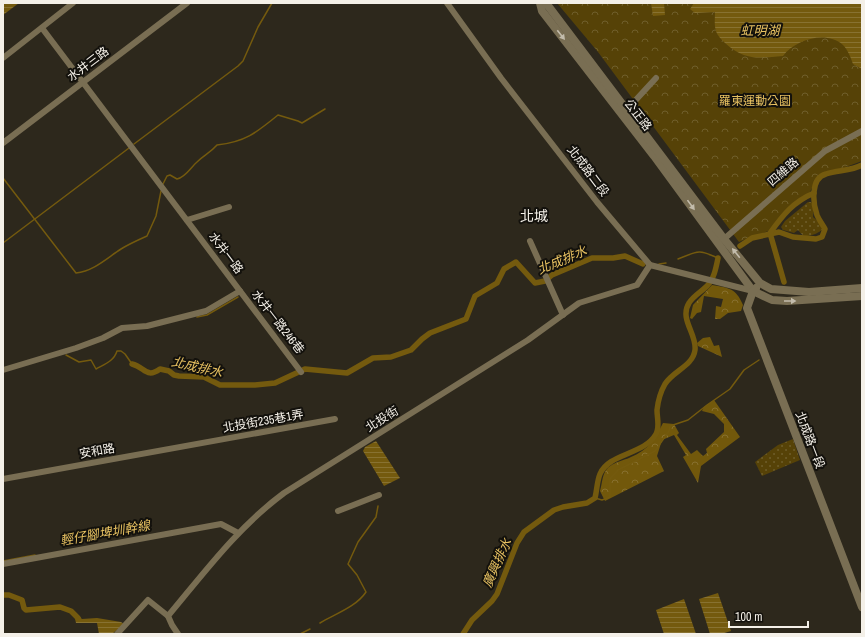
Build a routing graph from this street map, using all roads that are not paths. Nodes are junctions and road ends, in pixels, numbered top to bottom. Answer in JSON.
{"nodes":[{"id":1,"x":73,"y":3,"type":"edge"},
{"id":2,"x":187,"y":3,"type":"edge"},
{"id":3,"x":447,"y":3,"type":"edge"},
{"id":4,"x":540,"y":3,"type":"edge"},
{"id":5,"x":546,"y":3,"type":"edge"},
{"id":6,"x":42,"y":28,"type":"junction"},
{"id":7,"x":3,"y":58,"type":"edge"},
{"id":8,"x":656,"y":78,"type":"dead end"},
{"id":9,"x":83,"y":82,"type":"junction"},
{"id":10,"x":624,"y":111,"type":"junction"},
{"id":11,"x":862,"y":131,"type":"edge"},
{"id":12,"x":3,"y":143,"type":"edge"},
{"id":13,"x":229,"y":207,"type":"dead end"},
{"id":14,"x":187,"y":220,"type":"junction"},
{"id":15,"x":530,"y":241,"type":"dead end"},
{"id":16,"x":721,"y":241,"type":"junction"},
{"id":17,"x":650,"y":265,"type":"junction"},
{"id":18,"x":760,"y":283,"type":"junction"},
{"id":19,"x":862,"y":288,"type":"edge"},
{"id":20,"x":240,"y":291,"type":"junction"},
{"id":21,"x":754,"y":291,"type":"junction"},
{"id":22,"x":862,"y":296,"type":"edge"},
{"id":23,"x":563,"y":315,"type":"junction"},
{"id":24,"x":3,"y":370,"type":"edge"},
{"id":25,"x":300,"y":370,"type":"dead end"},
{"id":26,"x":335,"y":419,"type":"dead end"},
{"id":27,"x":195,"y":444,"type":"joint"},
{"id":28,"x":3,"y":479,"type":"edge"},
{"id":29,"x":379,"y":494,"type":"dead end"},
{"id":30,"x":338,"y":511,"type":"dead end"},
{"id":31,"x":238,"y":533,"type":"junction"},
{"id":32,"x":3,"y":564,"type":"edge"},
{"id":33,"x":862,"y":607,"type":"edge"},
{"id":34,"x":168,"y":616,"type":"junction"},
{"id":35,"x":117,"y":634,"type":"edge"},
{"id":36,"x":178,"y":634,"type":"edge"}],
"edges":[{"from":1,"to":6,"type":"street"},
{"from":2,"to":9,"type":"street","name":"水井三路"},
{"from":3,"to":17,"type":"street","name":"北成路二段"},
{"from":4,"to":10,"type":"street","name":"公正路","one_way":true},
{"from":5,"to":10,"type":"street","name":"公正路"},
{"from":6,"to":7,"type":"street"},
{"from":6,"to":9,"type":"street","name":"水井一路"},
{"from":8,"to":10,"type":"street"},
{"from":9,"to":12,"type":"street","name":"水井三路"},
{"from":9,"to":14,"type":"street","name":"水井一路"},
{"from":10,"to":16,"type":"street","name":"公正路"},
{"from":11,"to":16,"type":"street","name":"四維路"},
{"from":13,"to":14,"type":"street"},
{"from":14,"to":20,"type":"street","name":"水井一路"},
{"from":15,"to":23,"type":"street"},
{"from":18,"to":16,"type":"street","name":"公正路","one_way":true},
{"from":16,"to":21,"type":"street","name":"公正路"},
{"from":17,"to":21,"type":"street"},
{"from":17,"to":23,"type":"street","name":"北投街"},
{"from":18,"to":19,"type":"street"},
{"from":18,"to":21,"type":"street","name":"北成路一段"},
{"from":20,"to":24,"type":"street","name":"水井一路"},
{"from":20,"to":25,"type":"street","name":"水井一路246巷"},
{"from":21,"to":22,"type":"street","name":"公正路","one_way":true},
{"from":21,"to":33,"type":"street","name":"北成路一段"},
{"from":23,"to":31,"type":"street","name":"北投街"},
{"from":26,"to":27,"type":"street","name":"北投街235巷1弄"},
{"from":27,"to":28,"type":"street","name":"安和路"},
{"from":29,"to":30,"type":"street"},
{"from":31,"to":32,"type":"street"},
{"from":31,"to":34,"type":"street","name":"北投街"},
{"from":34,"to":35,"type":"street"},
{"from":34,"to":36,"type":"street"}]}
